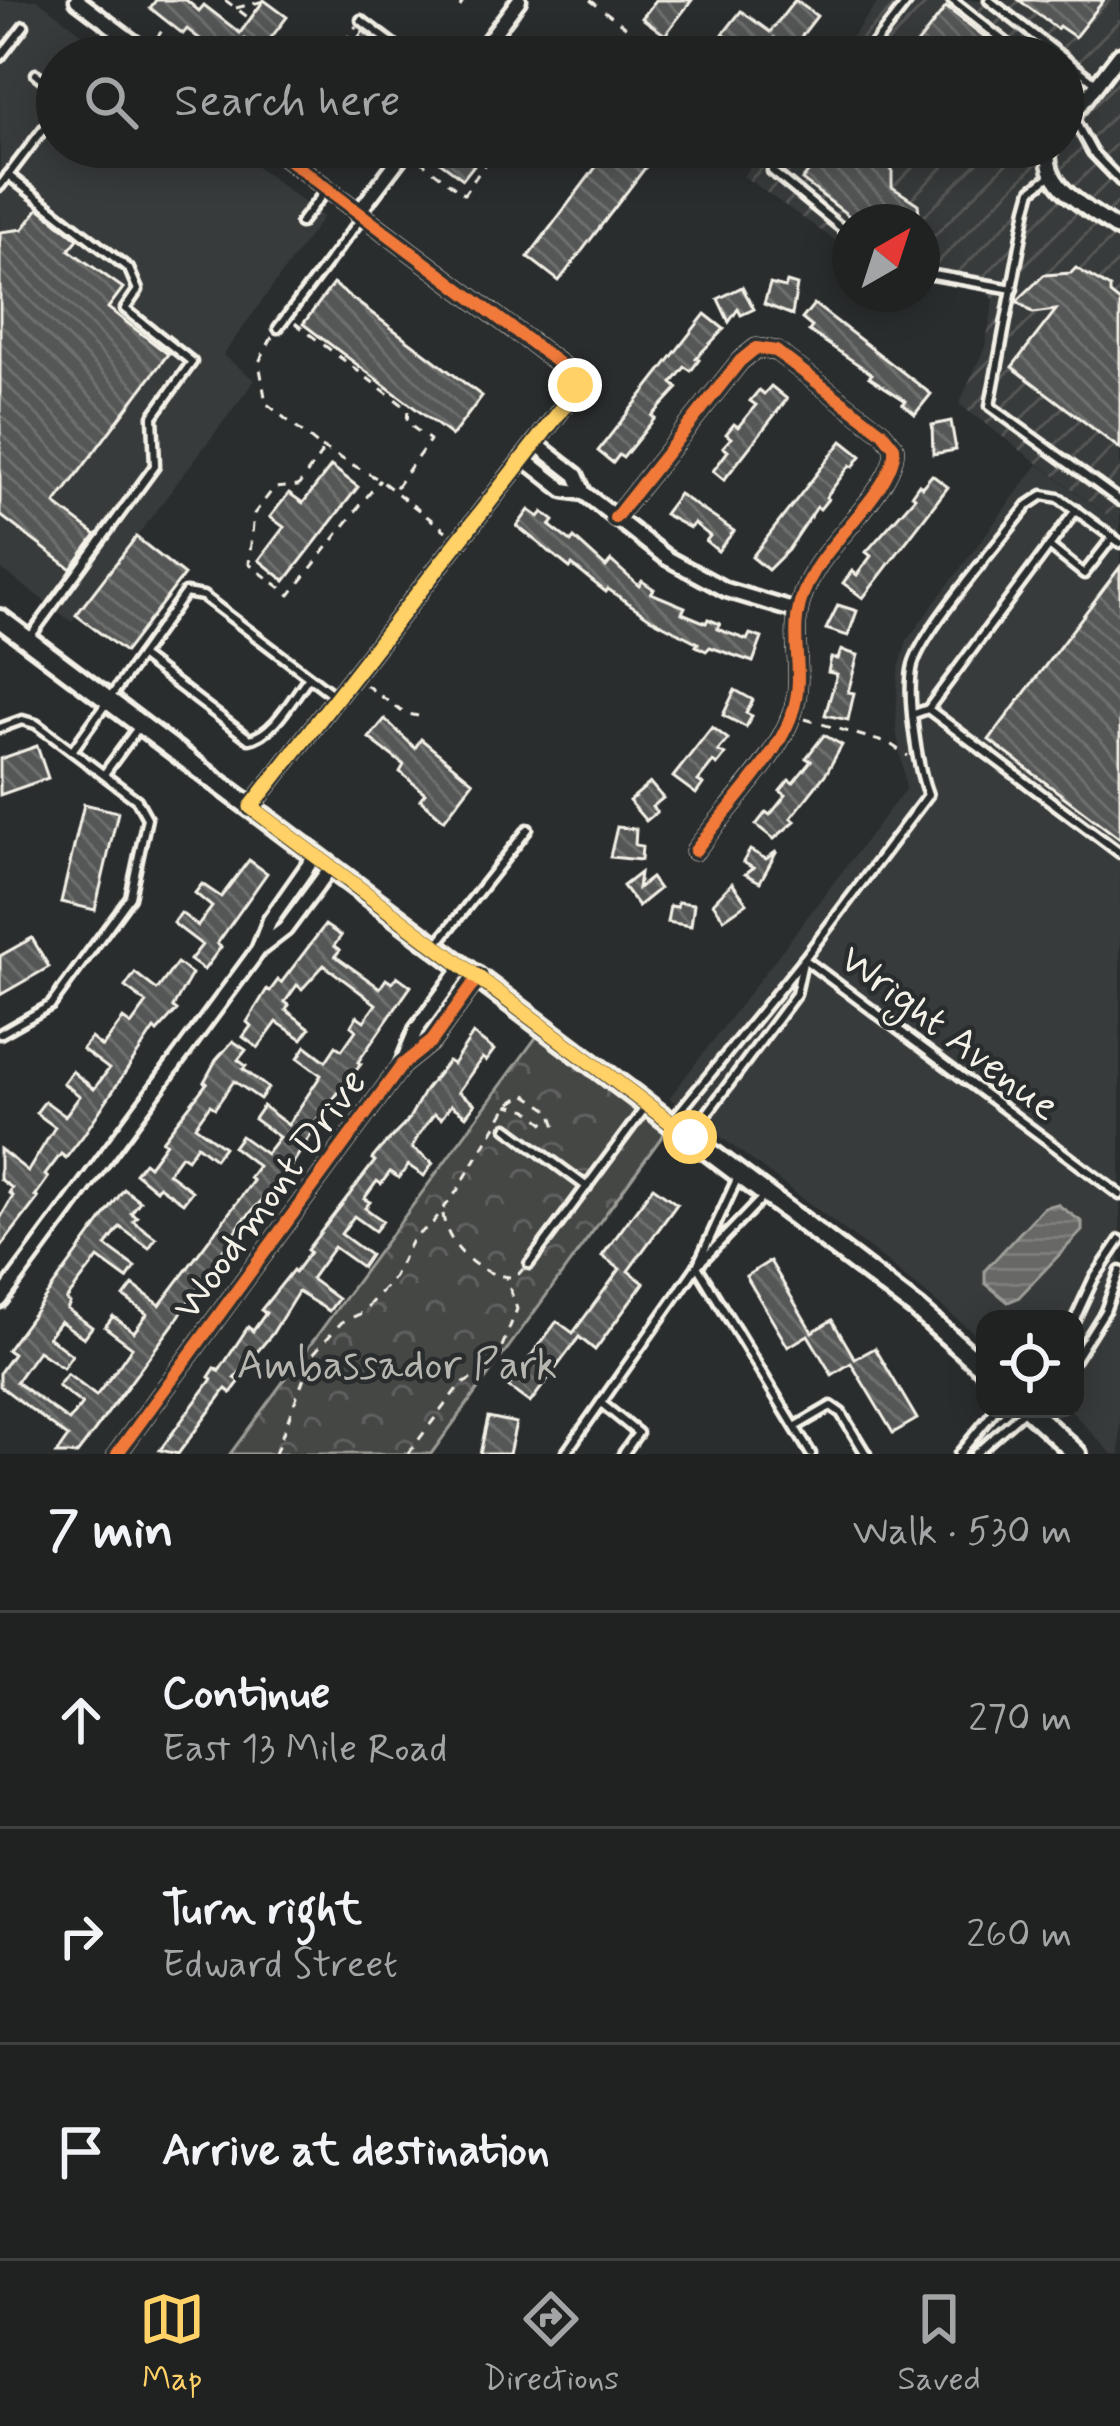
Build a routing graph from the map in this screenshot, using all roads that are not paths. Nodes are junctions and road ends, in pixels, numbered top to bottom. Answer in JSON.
{"nodes":[{"id":1,"x":77,"y":0,"type":"edge"},
{"id":2,"x":519,"y":0,"type":"edge"},
{"id":3,"x":908,"y":0,"type":"edge"},
{"id":4,"x":952,"y":0,"type":"edge"},
{"id":5,"x":989,"y":0,"type":"edge"},
{"id":6,"x":359,"y":22,"type":"road end"},
{"id":7,"x":24,"y":26,"type":"dead end"},
{"id":8,"x":117,"y":30,"type":"junction"},
{"id":9,"x":113,"y":36,"type":"edge"},
{"id":10,"x":125,"y":36,"type":"edge"},
{"id":11,"x":379,"y":36,"type":"edge"},
{"id":12,"x":492,"y":36,"type":"edge"},
{"id":13,"x":880,"y":36,"type":"edge"},
{"id":14,"x":997,"y":36,"type":"edge"},
{"id":15,"x":1035,"y":36,"type":"edge"},
{"id":16,"x":1120,"y":54,"type":"edge"},
{"id":17,"x":0,"y":57,"type":"edge"},
{"id":18,"x":1084,"y":74,"type":"edge"},
{"id":19,"x":1097,"y":84,"type":"junction"},
{"id":20,"x":1084,"y":100,"type":"edge"},
{"id":21,"x":36,"y":138,"type":"edge"},
{"id":22,"x":1084,"y":142,"type":"edge"},
{"id":23,"x":300,"y":168,"type":"edge"},
{"id":24,"x":392,"y":168,"type":"edge"},
{"id":25,"x":774,"y":168,"type":"edge"},
{"id":26,"x":1045,"y":168,"type":"edge"},
{"id":27,"x":1056,"y":168,"type":"edge"},
{"id":28,"x":8,"y":175,"type":"junction"},
{"id":29,"x":1120,"y":182,"type":"edge"},
{"id":30,"x":0,"y":185,"type":"edge"},
{"id":31,"x":327,"y":189,"type":"junction"},
{"id":32,"x":361,"y":214,"type":"junction"},
{"id":33,"x":832,"y":220,"type":"edge"},
{"id":34,"x":300,"y":223,"type":"dead end"},
{"id":35,"x":1120,"y":231,"type":"edge"},
{"id":36,"x":940,"y":276,"type":"edge"},
{"id":37,"x":1013,"y":289,"type":"junction"},
{"id":38,"x":278,"y":328,"type":"road end"},
{"id":39,"x":535,"y":443,"type":"junction"},
{"id":40,"x":523,"y":458,"type":"junction"},
{"id":41,"x":584,"y":493,"type":"junction"},
{"id":42,"x":1118,"y":496,"type":"edge"},
{"id":43,"x":1076,"y":510,"type":"junction"},
{"id":44,"x":615,"y":518,"type":"junction"},
{"id":45,"x":1116,"y":540,"type":"edge"},
{"id":46,"x":1049,"y":546,"type":"junction"},
{"id":47,"x":796,"y":611,"type":"junction"},
{"id":48,"x":0,"y":619,"type":"edge"},
{"id":49,"x":28,"y":639,"type":"junction"},
{"id":50,"x":140,"y":656,"type":"junction"},
{"id":51,"x":308,"y":677,"type":"junction"},
{"id":52,"x":336,"y":697,"type":"junction"},
{"id":53,"x":109,"y":700,"type":"junction"},
{"id":54,"x":928,"y":710,"type":"junction"},
{"id":55,"x":914,"y":714,"type":"junction"},
{"id":56,"x":141,"y":724,"type":"junction"},
{"id":57,"x":0,"y":728,"type":"edge"},
{"id":58,"x":72,"y":751,"type":"junction"},
{"id":59,"x":104,"y":774,"type":"junction"},
{"id":60,"x":251,"y":807,"type":"junction"},
{"id":61,"x":528,"y":829,"type":"dead end"},
{"id":62,"x":695,"y":851,"type":"dead end"},
{"id":63,"x":1120,"y":853,"type":"edge"},
{"id":64,"x":315,"y":856,"type":"junction"},
{"id":65,"x":332,"y":867,"type":"junction"},
{"id":66,"x":436,"y":946,"type":"junction"},
{"id":67,"x":259,"y":949,"type":"junction"},
{"id":68,"x":804,"y":958,"type":"junction"},
{"id":69,"x":471,"y":972,"type":"junction"},
{"id":70,"x":0,"y":1034,"type":"edge"},
{"id":71,"x":647,"y":1105,"type":"junction"},
{"id":72,"x":671,"y":1123,"type":"junction"},
{"id":73,"x":508,"y":1127,"type":"dead end"},
{"id":74,"x":690,"y":1137,"type":"junction"},
{"id":75,"x":739,"y":1174,"type":"junction"},
{"id":76,"x":587,"y":1187,"type":"junction"},
{"id":77,"x":766,"y":1194,"type":"junction"},
{"id":78,"x":1120,"y":1195,"type":"edge"},
{"id":79,"x":1120,"y":1240,"type":"edge"},
{"id":80,"x":529,"y":1264,"type":"road end"},
{"id":81,"x":698,"y":1266,"type":"junction"},
{"id":82,"x":1120,"y":1271,"type":"edge"},
{"id":83,"x":1116,"y":1293,"type":"edge"},
{"id":84,"x":1,"y":1298,"type":"edge"},
{"id":85,"x":1079,"y":1310,"type":"edge"},
{"id":86,"x":1084,"y":1348,"type":"edge"},
{"id":87,"x":976,"y":1361,"type":"edge"},
{"id":88,"x":601,"y":1403,"type":"junction"},
{"id":89,"x":988,"y":1418,"type":"edge"},
{"id":90,"x":1017,"y":1418,"type":"edge"},
{"id":91,"x":1037,"y":1418,"type":"edge"},
{"id":92,"x":795,"y":1427,"type":"junction"},
{"id":93,"x":117,"y":1454,"type":"edge"},
{"id":94,"x":565,"y":1454,"type":"edge"},
{"id":95,"x":622,"y":1454,"type":"edge"},
{"id":96,"x":811,"y":1454,"type":"edge"},
{"id":97,"x":866,"y":1454,"type":"edge"},
{"id":98,"x":959,"y":1454,"type":"edge"},
{"id":99,"x":975,"y":1454,"type":"edge"},
{"id":100,"x":1077,"y":1454,"type":"edge"}],
"edges":[{"from":1,"to":8,"type":"street"},
{"from":2,"to":12,"type":"street"},
{"from":3,"to":13,"type":"lane"},
{"from":4,"to":14,"type":"lane"},
{"from":5,"to":15,"type":"lane"},
{"from":6,"to":11,"type":"lane"},
{"from":7,"to":17,"type":"lane"},
{"from":8,"to":9,"type":"lane"},
{"from":8,"to":10,"type":"street"},
{"from":16,"to":19,"type":"street"},
{"from":18,"to":19,"type":"lane"},
{"from":19,"to":20,"type":"street"},
{"from":21,"to":28,"type":"lane"},
{"from":22,"to":29,"type":"lane"},
{"from":23,"to":31,"type":"street"},
{"from":24,"to":32,"type":"street"},
{"from":25,"to":33,"type":"lane"},
{"from":26,"to":37,"type":"lane"},
{"from":27,"to":35,"type":"street"},
{"from":28,"to":30,"type":"lane"},
{"from":28,"to":49,"type":"lane"},
{"from":31,"to":32,"type":"street"},
{"from":31,"to":34,"type":"lane"},
{"from":32,"to":38,"type":"lane"},
{"from":32,"to":39,"type":"street"},
{"from":36,"to":37,"type":"lane"},
{"from":37,"to":42,"type":"lane"},
{"from":39,"to":40,"type":"street"},
{"from":39,"to":41,"type":"street"},
{"from":40,"to":41,"type":"street"},
{"from":40,"to":52,"type":"street"},
{"from":41,"to":44,"type":"street"},
{"from":43,"to":45,"type":"lane"},
{"from":43,"to":46,"type":"lane"},
{"from":43,"to":55,"type":"lane"},
{"from":44,"to":47,"type":"street"},
{"from":44,"to":47,"type":"street"},
{"from":45,"to":46,"type":"lane"},
{"from":46,"to":54,"type":"lane"},
{"from":47,"to":62,"type":"street"},
{"from":48,"to":49,"type":"main road"},
{"from":49,"to":53,"type":"main road"},
{"from":50,"to":51,"type":"lane"},
{"from":50,"to":51,"type":"lane"},
{"from":50,"to":53,"type":"lane"},
{"from":51,"to":52,"type":"lane"},
{"from":52,"to":60,"type":"street"},
{"from":53,"to":56,"type":"main road"},
{"from":53,"to":58,"type":"lane"},
{"from":54,"to":55,"type":"lane"},
{"from":54,"to":63,"type":"lane"},
{"from":55,"to":68,"type":"lane"},
{"from":56,"to":59,"type":"lane"},
{"from":56,"to":60,"type":"main road"},
{"from":57,"to":58,"type":"lane"},
{"from":58,"to":59,"type":"lane"},
{"from":59,"to":70,"type":"lane"},
{"from":60,"to":64,"type":"main road"},
{"from":61,"to":66,"type":"lane"},
{"from":64,"to":65,"type":"main road"},
{"from":64,"to":67,"type":"street"},
{"from":65,"to":66,"type":"main road"},
{"from":65,"to":67,"type":"street"},
{"from":66,"to":69,"type":"main road"},
{"from":67,"to":84,"type":"street"},
{"from":68,"to":72,"type":"lane"},
{"from":68,"to":74,"type":"lane"},
{"from":68,"to":78,"type":"lane","name":"Wright Avenue"},
{"from":69,"to":71,"type":"main road"},
{"from":69,"to":93,"type":"street","name":"Woodmont Drive"},
{"from":71,"to":72,"type":"main road"},
{"from":71,"to":76,"type":"lane"},
{"from":72,"to":74,"type":"main road"},
{"from":73,"to":76,"type":"lane"},
{"from":74,"to":75,"type":"main road"},
{"from":75,"to":77,"type":"main road"},
{"from":75,"to":81,"type":"lane"},
{"from":76,"to":80,"type":"lane"},
{"from":77,"to":81,"type":"lane"},
{"from":77,"to":87,"type":"main road"},
{"from":79,"to":85,"type":"lane"},
{"from":81,"to":88,"type":"lane"},
{"from":81,"to":92,"type":"lane"},
{"from":82,"to":83,"type":"lane"},
{"from":83,"to":86,"type":"lane"},
{"from":88,"to":94,"type":"lane"},
{"from":88,"to":95,"type":"lane"},
{"from":89,"to":98,"type":"lane"},
{"from":90,"to":99,"type":"lane"},
{"from":91,"to":100,"type":"main road"},
{"from":92,"to":96,"type":"lane"},
{"from":92,"to":97,"type":"lane"}]}
